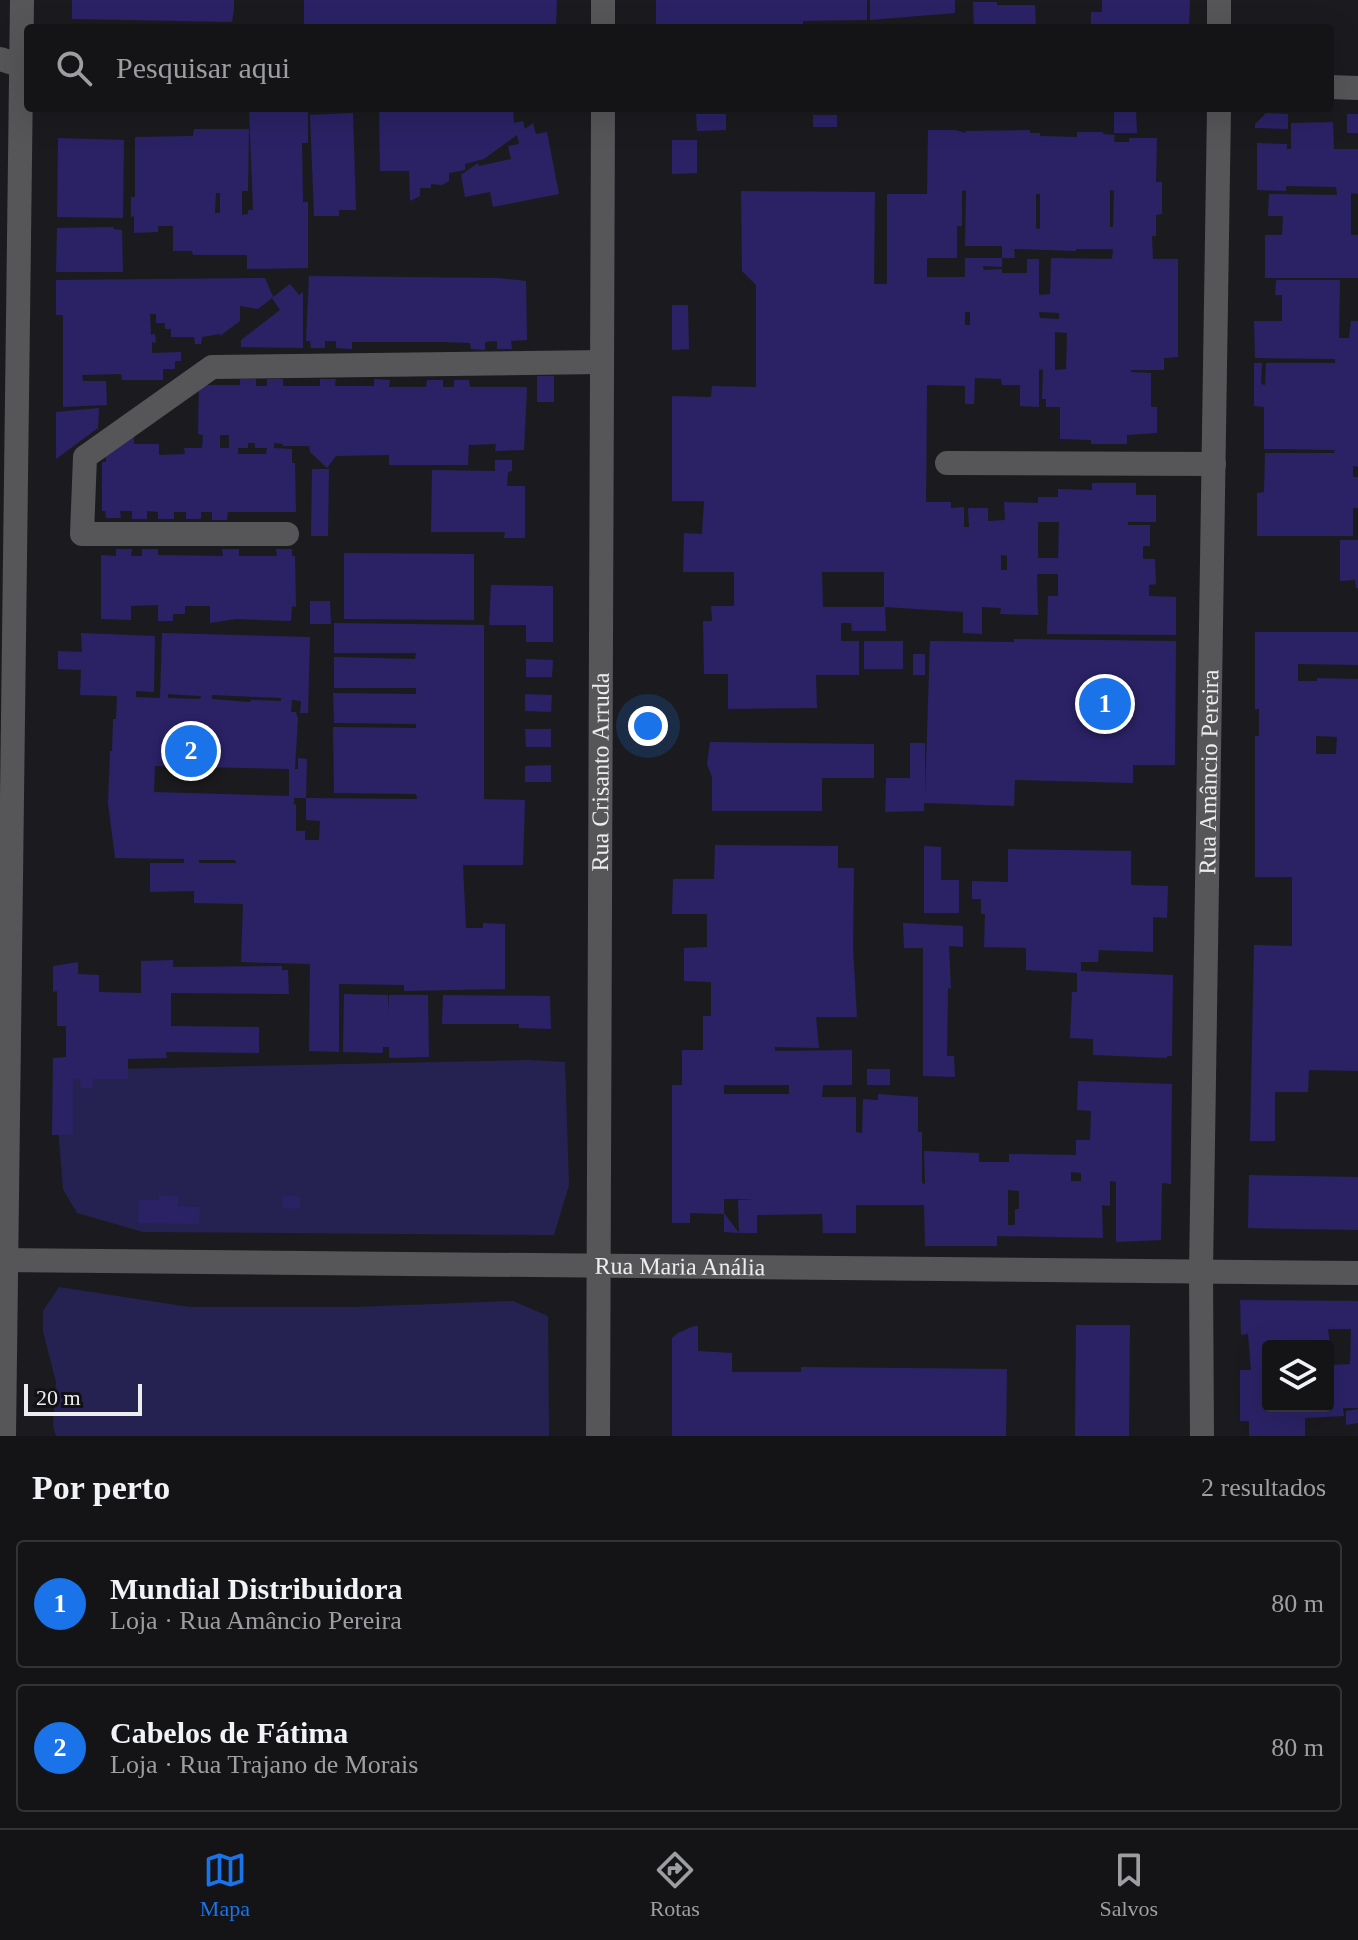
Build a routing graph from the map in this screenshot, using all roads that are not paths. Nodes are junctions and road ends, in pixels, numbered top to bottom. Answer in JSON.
{"nodes":[{"id":1,"x":22,"y":0,"type":"edge"},
{"id":2,"x":603,"y":0,"type":"edge"},
{"id":3,"x":1219,"y":0,"type":"edge"},
{"id":4,"x":603,"y":24,"type":"edge"},
{"id":5,"x":1219,"y":24,"type":"edge"},
{"id":6,"x":24,"y":34,"type":"edge"},
{"id":7,"x":0,"y":59,"type":"edge"},
{"id":8,"x":24,"y":67,"type":"edge"},
{"id":9,"x":1334,"y":87,"type":"edge"},
{"id":10,"x":1358,"y":88,"type":"edge"},
{"id":11,"x":25,"y":112,"type":"edge"},
{"id":12,"x":603,"y":112,"type":"edge"},
{"id":13,"x":1219,"y":112,"type":"edge"},
{"id":14,"x":602,"y":362,"type":"junction"},
{"id":15,"x":947,"y":463,"type":"dead end"},
{"id":16,"x":1214,"y":464,"type":"junction"},
{"id":17,"x":287,"y":534,"type":"dead end"},
{"id":18,"x":7,"y":733,"type":"edge"},
{"id":19,"x":3,"y":1260,"type":"edge"},
{"id":20,"x":598,"y":1265,"type":"junction"},
{"id":21,"x":1201,"y":1272,"type":"junction"},
{"id":22,"x":1358,"y":1273,"type":"edge"},
{"id":23,"x":4,"y":1436,"type":"edge"},
{"id":24,"x":598,"y":1436,"type":"edge"},
{"id":25,"x":1202,"y":1436,"type":"edge"}],
"edges":[{"from":1,"to":6,"type":"street"},
{"from":2,"to":4,"type":"street"},
{"from":3,"to":5,"type":"street"},
{"from":7,"to":8,"type":"street"},
{"from":9,"to":10,"type":"street"},
{"from":11,"to":18,"type":"street"},
{"from":12,"to":14,"type":"street","name":"Rua Crisanto Arruda"},
{"from":13,"to":16,"type":"street","name":"Rua Amâncio Pereira"},
{"from":14,"to":17,"type":"street"},
{"from":14,"to":20,"type":"street","name":"Rua Crisanto Arruda"},
{"from":15,"to":16,"type":"street"},
{"from":16,"to":21,"type":"street","name":"Rua Amâncio Pereira"},
{"from":18,"to":19,"type":"street"},
{"from":19,"to":20,"type":"street","name":"Rua Maria Anália"},
{"from":19,"to":23,"type":"street"},
{"from":20,"to":21,"type":"street","name":"Rua Maria Anália"},
{"from":20,"to":24,"type":"street","name":"Rua Crisanto Arruda"},
{"from":21,"to":22,"type":"street","name":"Rua Maria Anália"},
{"from":21,"to":25,"type":"street","name":"Rua Amâncio Pereira"}]}
